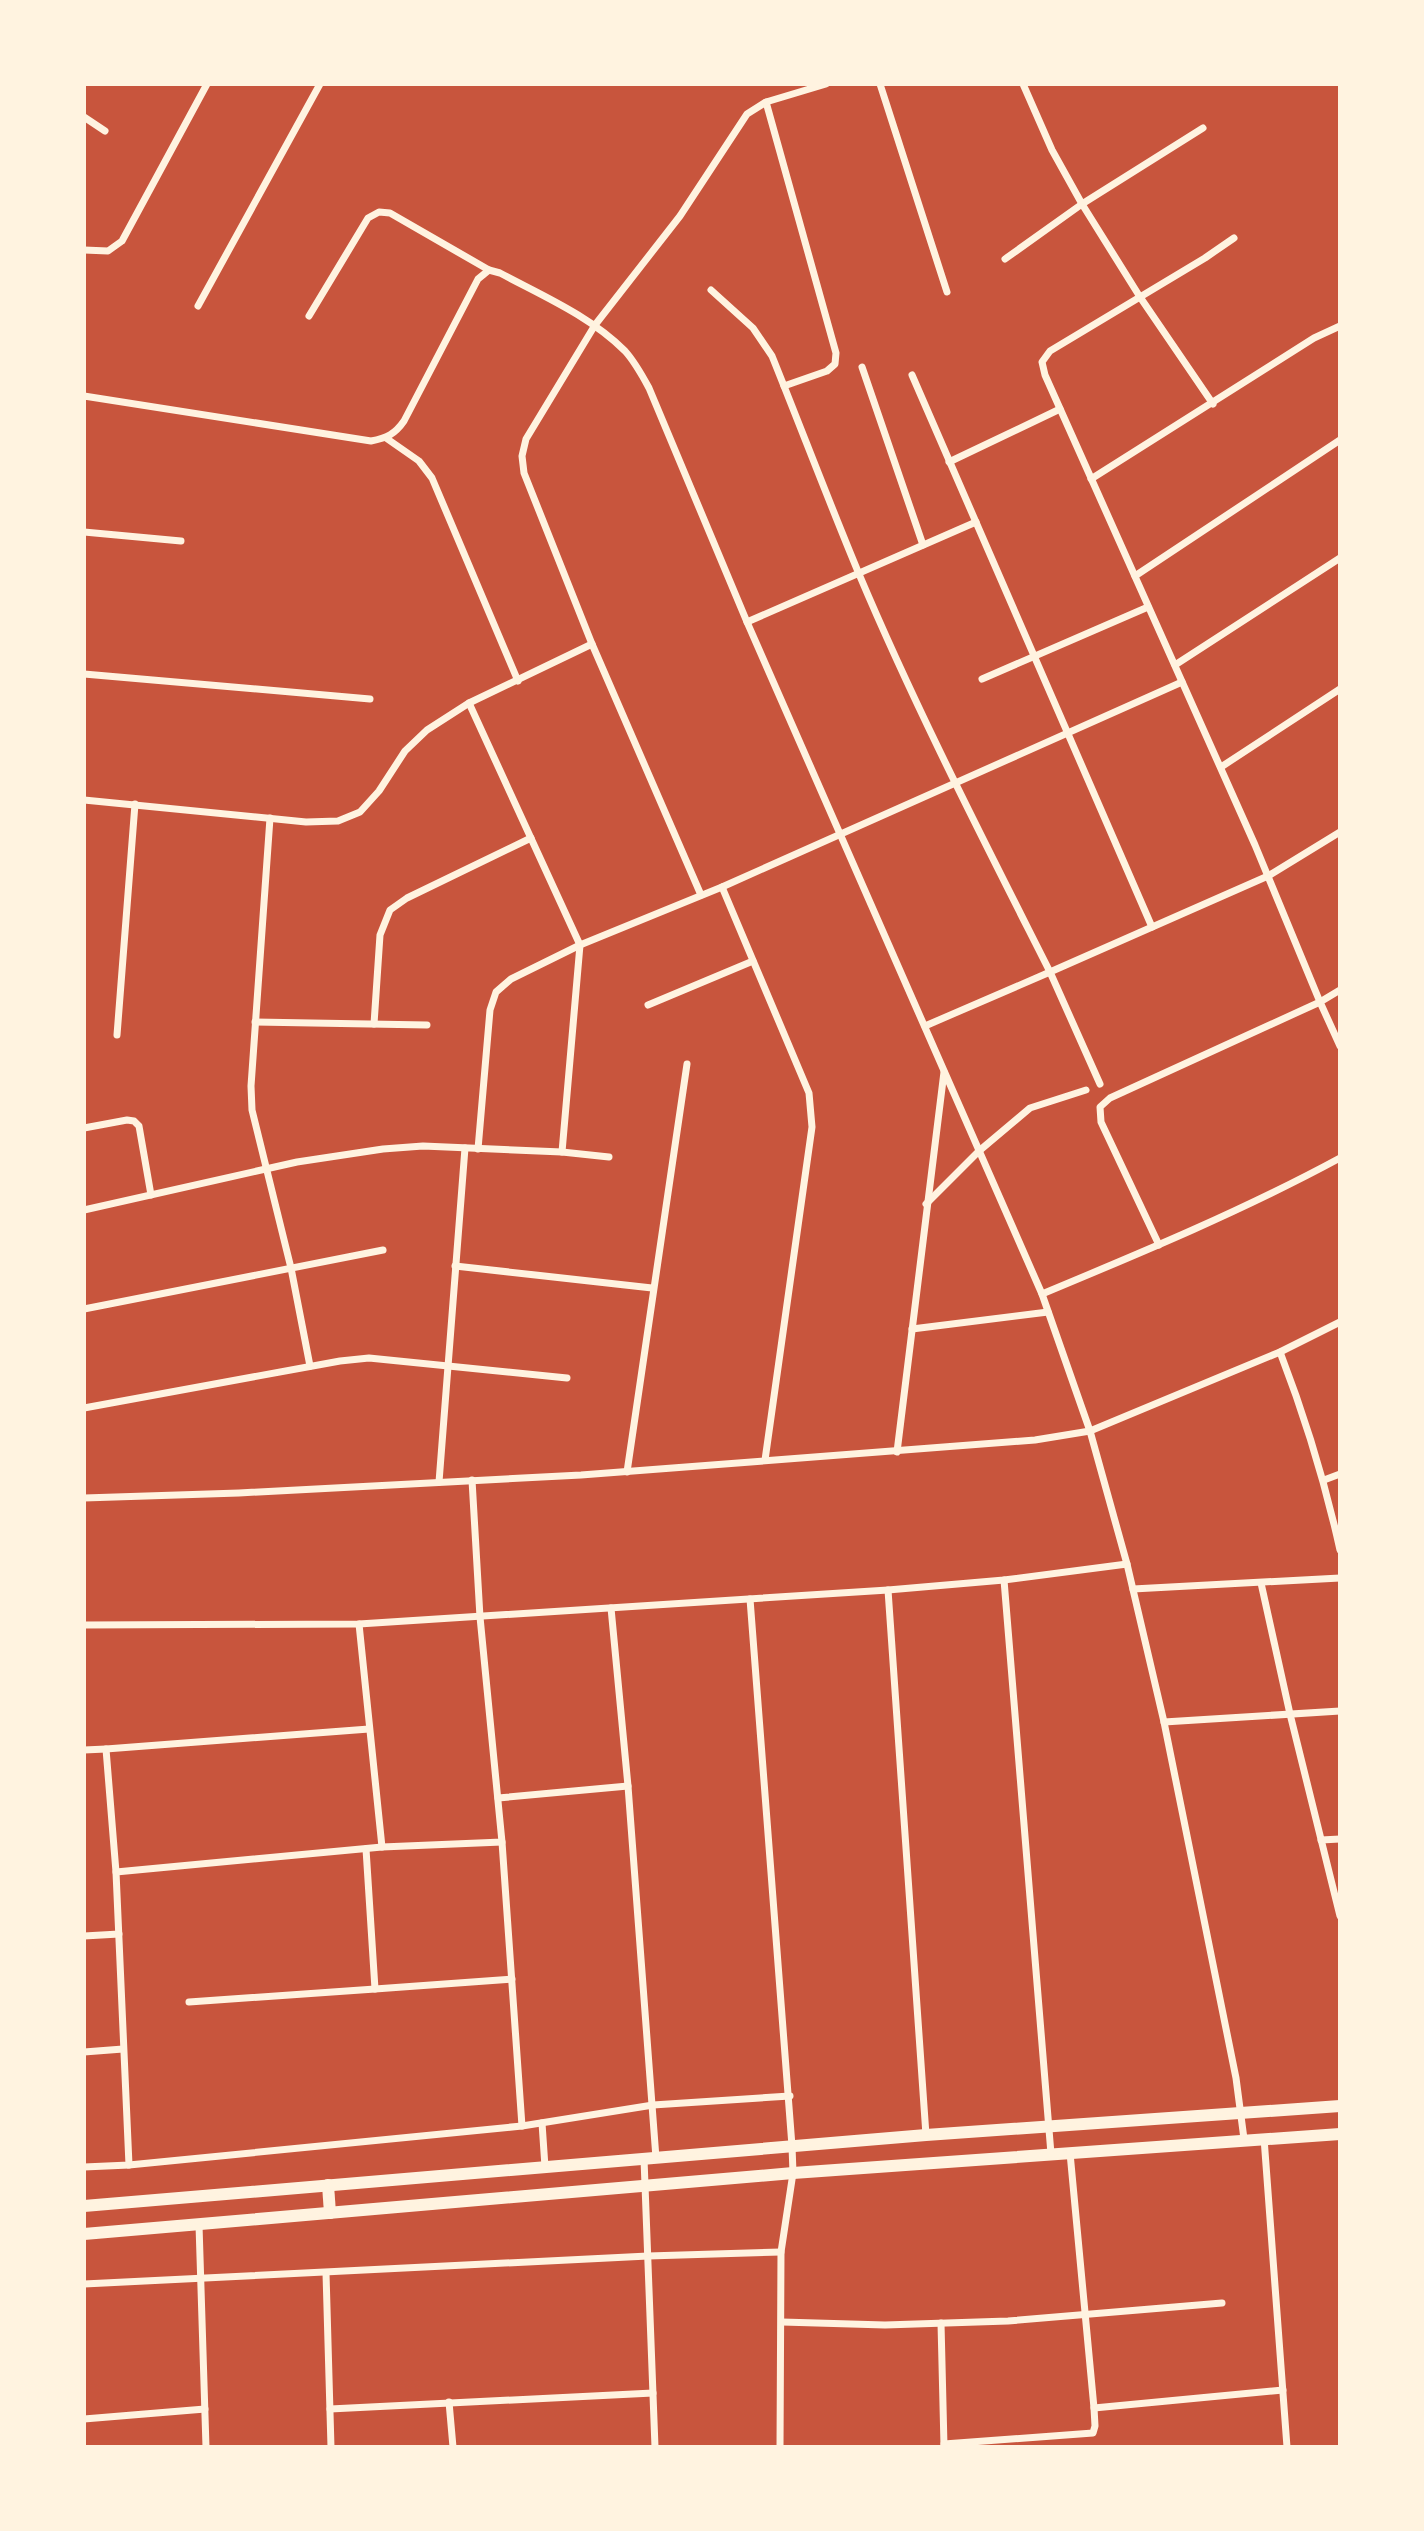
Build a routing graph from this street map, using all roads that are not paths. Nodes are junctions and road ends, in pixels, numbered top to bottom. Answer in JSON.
{"nodes":[{"id":1,"x":207,"y":84,"type":"edge"},
{"id":2,"x":320,"y":84,"type":"edge"},
{"id":3,"x":826,"y":84,"type":"edge"},
{"id":4,"x":880,"y":84,"type":"edge"},
{"id":5,"x":1023,"y":84,"type":"edge"},
{"id":6,"x":766,"y":102,"type":"junction"},
{"id":7,"x":84,"y":117,"type":"edge"},
{"id":8,"x":1203,"y":128,"type":"dead end"},
{"id":9,"x":104,"y":131,"type":"dead end"},
{"id":10,"x":1082,"y":204,"type":"junction"},
{"id":11,"x":1234,"y":237,"type":"dead end"},
{"id":12,"x":84,"y":250,"type":"edge"},
{"id":13,"x":1004,"y":259,"type":"dead end"},
{"id":14,"x":489,"y":270,"type":"junction"},
{"id":15,"x":711,"y":290,"type":"dead end"},
{"id":16,"x":947,"y":292,"type":"dead end"},
{"id":17,"x":1140,"y":298,"type":"junction"},
{"id":18,"x":198,"y":306,"type":"dead end"},
{"id":19,"x":309,"y":316,"type":"dead end"},
{"id":20,"x":595,"y":326,"type":"junction"},
{"id":21,"x":1340,"y":326,"type":"edge"},
{"id":22,"x":862,"y":367,"type":"dead end"},
{"id":23,"x":912,"y":374,"type":"dead end"},
{"id":24,"x":784,"y":386,"type":"junction"},
{"id":25,"x":84,"y":396,"type":"edge"},
{"id":26,"x":1213,"y":404,"type":"junction"},
{"id":27,"x":1060,"y":410,"type":"junction"},
{"id":28,"x":386,"y":438,"type":"junction"},
{"id":29,"x":1340,"y":440,"type":"edge"},
{"id":30,"x":949,"y":462,"type":"junction"},
{"id":31,"x":1091,"y":480,"type":"junction"},
{"id":32,"x":976,"y":522,"type":"junction"},
{"id":33,"x":84,"y":532,"type":"edge"},
{"id":34,"x":181,"y":541,"type":"dead end"},
{"id":35,"x":923,"y":545,"type":"junction"},
{"id":36,"x":1340,"y":558,"type":"edge"},
{"id":37,"x":859,"y":574,"type":"junction"},
{"id":38,"x":1135,"y":576,"type":"junction"},
{"id":39,"x":1148,"y":607,"type":"junction"},
{"id":40,"x":747,"y":622,"type":"junction"},
{"id":41,"x":592,"y":644,"type":"junction"},
{"id":42,"x":1035,"y":657,"type":"junction"},
{"id":43,"x":1175,"y":665,"type":"junction"},
{"id":44,"x":84,"y":674,"type":"edge"},
{"id":45,"x":982,"y":679,"type":"dead end"},
{"id":46,"x":517,"y":681,"type":"junction"},
{"id":47,"x":1182,"y":682,"type":"junction"},
{"id":48,"x":1340,"y":689,"type":"edge"},
{"id":49,"x":370,"y":699,"type":"dead end"},
{"id":50,"x":469,"y":703,"type":"junction"},
{"id":51,"x":1068,"y":733,"type":"junction"},
{"id":52,"x":1221,"y":767,"type":"junction"},
{"id":53,"x":955,"y":785,"type":"junction"},
{"id":54,"x":84,"y":800,"type":"edge"},
{"id":55,"x":135,"y":804,"type":"junction"},
{"id":56,"x":270,"y":818,"type":"junction"},
{"id":57,"x":1340,"y":832,"type":"edge"},
{"id":58,"x":841,"y":835,"type":"junction"},
{"id":59,"x":531,"y":838,"type":"junction"},
{"id":60,"x":1268,"y":876,"type":"junction"},
{"id":61,"x":722,"y":887,"type":"junction"},
{"id":62,"x":701,"y":895,"type":"junction"},
{"id":63,"x":1152,"y":927,"type":"junction"},
{"id":64,"x":580,"y":946,"type":"junction"},
{"id":65,"x":753,"y":961,"type":"junction"},
{"id":66,"x":1050,"y":972,"type":"junction"},
{"id":67,"x":1340,"y":990,"type":"edge"},
{"id":68,"x":1320,"y":1002,"type":"junction"},
{"id":69,"x":648,"y":1005,"type":"dead end"},
{"id":70,"x":255,"y":1022,"type":"junction"},
{"id":71,"x":374,"y":1024,"type":"junction"},
{"id":72,"x":428,"y":1025,"type":"dead end"},
{"id":73,"x":925,"y":1026,"type":"junction"},
{"id":74,"x":117,"y":1035,"type":"dead end"},
{"id":75,"x":1340,"y":1046,"type":"edge"},
{"id":76,"x":687,"y":1064,"type":"dead end"},
{"id":77,"x":944,"y":1072,"type":"junction"},
{"id":78,"x":1100,"y":1084,"type":"dead end"},
{"id":79,"x":1086,"y":1090,"type":"dead end"},
{"id":80,"x":84,"y":1128,"type":"edge"},
{"id":81,"x":465,"y":1148,"type":"junction"},
{"id":82,"x":478,"y":1149,"type":"junction"},
{"id":83,"x":979,"y":1151,"type":"junction"},
{"id":84,"x":562,"y":1152,"type":"junction"},
{"id":85,"x":608,"y":1157,"type":"dead end"},
{"id":86,"x":1340,"y":1158,"type":"edge"},
{"id":87,"x":268,"y":1169,"type":"junction"},
{"id":88,"x":151,"y":1195,"type":"junction"},
{"id":89,"x":926,"y":1205,"type":"junction"},
{"id":90,"x":84,"y":1210,"type":"edge"},
{"id":91,"x":1159,"y":1245,"type":"junction"},
{"id":92,"x":383,"y":1250,"type":"dead end"},
{"id":93,"x":455,"y":1266,"type":"junction"},
{"id":94,"x":291,"y":1268,"type":"junction"},
{"id":95,"x":652,"y":1288,"type":"junction"},
{"id":96,"x":1042,"y":1294,"type":"junction"},
{"id":97,"x":84,"y":1309,"type":"edge"},
{"id":98,"x":1048,"y":1312,"type":"junction"},
{"id":99,"x":1340,"y":1322,"type":"edge"},
{"id":100,"x":912,"y":1329,"type":"junction"},
{"id":101,"x":1280,"y":1352,"type":"junction"},
{"id":102,"x":447,"y":1364,"type":"junction"},
{"id":103,"x":310,"y":1366,"type":"junction"},
{"id":104,"x":567,"y":1378,"type":"dead end"},
{"id":105,"x":84,"y":1408,"type":"edge"},
{"id":106,"x":1090,"y":1431,"type":"junction"},
{"id":107,"x":897,"y":1452,"type":"junction"},
{"id":108,"x":765,"y":1460,"type":"junction"},
{"id":109,"x":627,"y":1472,"type":"junction"},
{"id":110,"x":1340,"y":1474,"type":"edge"},
{"id":111,"x":472,"y":1480,"type":"junction"},
{"id":112,"x":1324,"y":1480,"type":"junction"},
{"id":113,"x":439,"y":1482,"type":"junction"},
{"id":114,"x":84,"y":1498,"type":"edge"},
{"id":115,"x":1340,"y":1550,"type":"edge"},
{"id":116,"x":1127,"y":1564,"type":"junction"},
{"id":117,"x":1340,"y":1578,"type":"edge"},
{"id":118,"x":1004,"y":1580,"type":"junction"},
{"id":119,"x":1261,"y":1583,"type":"junction"},
{"id":120,"x":1133,"y":1589,"type":"junction"},
{"id":121,"x":888,"y":1590,"type":"junction"},
{"id":122,"x":750,"y":1599,"type":"junction"},
{"id":123,"x":611,"y":1608,"type":"junction"},
{"id":124,"x":480,"y":1617,"type":"junction"},
{"id":125,"x":84,"y":1625,"type":"edge"},
{"id":126,"x":359,"y":1625,"type":"junction"},
{"id":127,"x":1340,"y":1711,"type":"edge"},
{"id":128,"x":1290,"y":1714,"type":"junction"},
{"id":129,"x":1164,"y":1722,"type":"junction"},
{"id":130,"x":369,"y":1729,"type":"junction"},
{"id":131,"x":106,"y":1749,"type":"junction"},
{"id":132,"x":84,"y":1750,"type":"edge"},
{"id":133,"x":628,"y":1786,"type":"junction"},
{"id":134,"x":498,"y":1798,"type":"junction"},
{"id":135,"x":1340,"y":1839,"type":"edge"},
{"id":136,"x":1321,"y":1840,"type":"junction"},
{"id":137,"x":502,"y":1842,"type":"junction"},
{"id":138,"x":382,"y":1847,"type":"junction"},
{"id":139,"x":366,"y":1849,"type":"junction"},
{"id":140,"x":116,"y":1872,"type":"junction"},
{"id":141,"x":1340,"y":1916,"type":"edge"},
{"id":142,"x":119,"y":1934,"type":"junction"},
{"id":143,"x":84,"y":1936,"type":"edge"},
{"id":144,"x":512,"y":1979,"type":"junction"},
{"id":145,"x":375,"y":1989,"type":"junction"},
{"id":146,"x":189,"y":2002,"type":"dead end"},
{"id":147,"x":123,"y":2049,"type":"junction"},
{"id":148,"x":84,"y":2052,"type":"edge"},
{"id":149,"x":790,"y":2096,"type":"junction"},
{"id":150,"x":653,"y":2105,"type":"junction"},
{"id":151,"x":1340,"y":2106,"type":"edge"},
{"id":152,"x":1240,"y":2113,"type":"junction"},
{"id":153,"x":541,"y":2123,"type":"junction"},
{"id":154,"x":522,"y":2126,"type":"junction"},
{"id":155,"x":1050,"y":2126,"type":"junction"},
{"id":156,"x":1340,"y":2134,"type":"edge"},
{"id":157,"x":926,"y":2135,"type":"junction"},
{"id":158,"x":1264,"y":2138,"type":"junction"},
{"id":159,"x":1244,"y":2139,"type":"junction"},
{"id":160,"x":792,"y":2146,"type":"junction"},
{"id":161,"x":1070,"y":2153,"type":"junction"},
{"id":162,"x":1051,"y":2154,"type":"junction"},
{"id":163,"x":650,"y":2159,"type":"junction"},
{"id":164,"x":129,"y":2165,"type":"junction"},
{"id":165,"x":84,"y":2167,"type":"edge"},
{"id":166,"x":545,"y":2167,"type":"junction"},
{"id":167,"x":793,"y":2173,"type":"junction"},
{"id":168,"x":328,"y":2185,"type":"junction"},
{"id":169,"x":646,"y":2187,"type":"junction"},
{"id":170,"x":84,"y":2206,"type":"edge"},
{"id":171,"x":330,"y":2213,"type":"junction"},
{"id":172,"x":199,"y":2225,"type":"junction"},
{"id":173,"x":84,"y":2234,"type":"edge"},
{"id":174,"x":781,"y":2252,"type":"junction"},
{"id":175,"x":648,"y":2256,"type":"junction"},
{"id":176,"x":326,"y":2273,"type":"junction"},
{"id":177,"x":201,"y":2278,"type":"junction"},
{"id":178,"x":84,"y":2284,"type":"edge"},
{"id":179,"x":1222,"y":2303,"type":"dead end"},
{"id":180,"x":1085,"y":2315,"type":"junction"},
{"id":181,"x":782,"y":2322,"type":"junction"},
{"id":182,"x":941,"y":2323,"type":"junction"},
{"id":183,"x":1283,"y":2390,"type":"junction"},
{"id":184,"x":653,"y":2393,"type":"junction"},
{"id":185,"x":449,"y":2402,"type":"junction"},
{"id":186,"x":1094,"y":2408,"type":"junction"},
{"id":187,"x":205,"y":2409,"type":"junction"},
{"id":188,"x":330,"y":2409,"type":"junction"},
{"id":189,"x":84,"y":2419,"type":"edge"},
{"id":190,"x":1048,"y":2438,"type":"junction"},
{"id":191,"x":944,"y":2446,"type":"edge"},
{"id":192,"x":206,"y":2447,"type":"edge"},
{"id":193,"x":331,"y":2447,"type":"edge"},
{"id":194,"x":453,"y":2447,"type":"edge"},
{"id":195,"x":655,"y":2447,"type":"edge"},
{"id":196,"x":780,"y":2447,"type":"edge"},
{"id":197,"x":1049,"y":2447,"type":"edge"},
{"id":198,"x":1287,"y":2447,"type":"edge"}],
"edges":[{"from":1,"to":12,"type":"street"},
{"from":2,"to":18,"type":"street"},
{"from":3,"to":6,"type":"street"},
{"from":4,"to":16,"type":"street"},
{"from":5,"to":10,"type":"street"},
{"from":6,"to":20,"type":"street"},
{"from":6,"to":24,"type":"street"},
{"from":7,"to":9,"type":"street"},
{"from":8,"to":10,"type":"street"},
{"from":10,"to":13,"type":"street"},
{"from":10,"to":17,"type":"street"},
{"from":11,"to":17,"type":"street"},
{"from":14,"to":19,"type":"street"},
{"from":14,"to":20,"type":"street"},
{"from":14,"to":28,"type":"street"},
{"from":15,"to":24,"type":"street"},
{"from":17,"to":26,"type":"street"},
{"from":17,"to":27,"type":"street"},
{"from":20,"to":40,"type":"street"},
{"from":20,"to":41,"type":"street"},
{"from":21,"to":26,"type":"street"},
{"from":22,"to":35,"type":"street"},
{"from":23,"to":30,"type":"street"},
{"from":24,"to":37,"type":"street"},
{"from":25,"to":28,"type":"street"},
{"from":26,"to":31,"type":"street"},
{"from":27,"to":30,"type":"street"},
{"from":27,"to":31,"type":"street"},
{"from":28,"to":46,"type":"street"},
{"from":29,"to":38,"type":"street"},
{"from":30,"to":32,"type":"street"},
{"from":31,"to":38,"type":"street"},
{"from":32,"to":35,"type":"street"},
{"from":32,"to":42,"type":"street"},
{"from":33,"to":34,"type":"street"},
{"from":35,"to":37,"type":"street"},
{"from":36,"to":43,"type":"street"},
{"from":37,"to":40,"type":"street"},
{"from":37,"to":53,"type":"street"},
{"from":38,"to":39,"type":"street"},
{"from":39,"to":42,"type":"street"},
{"from":39,"to":43,"type":"street"},
{"from":40,"to":58,"type":"street"},
{"from":41,"to":46,"type":"street"},
{"from":41,"to":62,"type":"street"},
{"from":42,"to":45,"type":"street"},
{"from":42,"to":51,"type":"street"},
{"from":43,"to":47,"type":"street"},
{"from":44,"to":49,"type":"street"},
{"from":46,"to":50,"type":"street"},
{"from":47,"to":51,"type":"street"},
{"from":47,"to":52,"type":"street"},
{"from":48,"to":52,"type":"street"},
{"from":50,"to":56,"type":"street"},
{"from":50,"to":59,"type":"street"},
{"from":51,"to":53,"type":"street"},
{"from":51,"to":63,"type":"street"},
{"from":52,"to":60,"type":"street"},
{"from":53,"to":58,"type":"street"},
{"from":53,"to":66,"type":"street"},
{"from":54,"to":55,"type":"street"},
{"from":55,"to":56,"type":"street"},
{"from":55,"to":74,"type":"street"},
{"from":56,"to":70,"type":"street"},
{"from":57,"to":60,"type":"street"},
{"from":58,"to":61,"type":"street"},
{"from":58,"to":73,"type":"street"},
{"from":59,"to":64,"type":"street"},
{"from":59,"to":71,"type":"street"},
{"from":60,"to":63,"type":"street"},
{"from":60,"to":68,"type":"street"},
{"from":61,"to":62,"type":"street"},
{"from":61,"to":65,"type":"street"},
{"from":62,"to":64,"type":"street"},
{"from":63,"to":66,"type":"street"},
{"from":64,"to":82,"type":"street"},
{"from":64,"to":84,"type":"street"},
{"from":65,"to":69,"type":"street"},
{"from":65,"to":108,"type":"street"},
{"from":66,"to":73,"type":"street"},
{"from":66,"to":78,"type":"street"},
{"from":67,"to":68,"type":"street"},
{"from":68,"to":75,"type":"street"},
{"from":68,"to":91,"type":"street"},
{"from":70,"to":71,"type":"street"},
{"from":70,"to":87,"type":"street"},
{"from":71,"to":72,"type":"street"},
{"from":73,"to":77,"type":"street"},
{"from":76,"to":95,"type":"street"},
{"from":77,"to":83,"type":"street"},
{"from":77,"to":89,"type":"street"},
{"from":79,"to":83,"type":"street"},
{"from":80,"to":88,"type":"street"},
{"from":81,"to":82,"type":"street"},
{"from":81,"to":87,"type":"street"},
{"from":81,"to":93,"type":"street"},
{"from":82,"to":84,"type":"street"},
{"from":83,"to":89,"type":"street"},
{"from":83,"to":96,"type":"street"},
{"from":84,"to":85,"type":"street"},
{"from":86,"to":91,"type":"street"},
{"from":87,"to":88,"type":"street"},
{"from":87,"to":94,"type":"street"},
{"from":88,"to":90,"type":"street"},
{"from":89,"to":100,"type":"street"},
{"from":91,"to":96,"type":"street"},
{"from":92,"to":94,"type":"street"},
{"from":93,"to":95,"type":"street"},
{"from":93,"to":102,"type":"street"},
{"from":94,"to":97,"type":"street"},
{"from":94,"to":103,"type":"street"},
{"from":95,"to":109,"type":"street"},
{"from":96,"to":98,"type":"street"},
{"from":98,"to":100,"type":"street"},
{"from":98,"to":106,"type":"street"},
{"from":99,"to":101,"type":"street"},
{"from":100,"to":107,"type":"street"},
{"from":101,"to":106,"type":"street"},
{"from":101,"to":112,"type":"street"},
{"from":102,"to":103,"type":"street"},
{"from":102,"to":104,"type":"street"},
{"from":102,"to":113,"type":"street"},
{"from":103,"to":105,"type":"street"},
{"from":106,"to":107,"type":"street"},
{"from":106,"to":116,"type":"street"},
{"from":107,"to":108,"type":"street"},
{"from":108,"to":109,"type":"street"},
{"from":109,"to":111,"type":"street"},
{"from":110,"to":112,"type":"street"},
{"from":111,"to":113,"type":"street"},
{"from":111,"to":124,"type":"street"},
{"from":112,"to":115,"type":"street"},
{"from":113,"to":114,"type":"street"},
{"from":116,"to":118,"type":"street"},
{"from":116,"to":120,"type":"street"},
{"from":117,"to":119,"type":"street"},
{"from":118,"to":121,"type":"street"},
{"from":118,"to":155,"type":"street"},
{"from":119,"to":120,"type":"street"},
{"from":119,"to":128,"type":"street"},
{"from":120,"to":129,"type":"street"},
{"from":121,"to":122,"type":"street"},
{"from":121,"to":157,"type":"street"},
{"from":122,"to":123,"type":"street"},
{"from":122,"to":149,"type":"street"},
{"from":123,"to":124,"type":"street"},
{"from":123,"to":133,"type":"street"},
{"from":124,"to":126,"type":"street"},
{"from":124,"to":134,"type":"street"},
{"from":125,"to":126,"type":"street"},
{"from":126,"to":130,"type":"street"},
{"from":127,"to":128,"type":"street"},
{"from":128,"to":129,"type":"street"},
{"from":128,"to":136,"type":"street"},
{"from":129,"to":152,"type":"street"},
{"from":130,"to":131,"type":"street"},
{"from":130,"to":138,"type":"street"},
{"from":131,"to":132,"type":"street"},
{"from":131,"to":140,"type":"street"},
{"from":133,"to":134,"type":"street"},
{"from":133,"to":150,"type":"street"},
{"from":134,"to":137,"type":"street"},
{"from":135,"to":136,"type":"street"},
{"from":136,"to":141,"type":"street"},
{"from":137,"to":138,"type":"street"},
{"from":137,"to":144,"type":"street"},
{"from":138,"to":139,"type":"street"},
{"from":139,"to":140,"type":"street"},
{"from":139,"to":145,"type":"street"},
{"from":140,"to":142,"type":"street"},
{"from":142,"to":143,"type":"street"},
{"from":142,"to":147,"type":"street"},
{"from":144,"to":145,"type":"street"},
{"from":144,"to":154,"type":"street"},
{"from":145,"to":146,"type":"street"},
{"from":147,"to":148,"type":"street"},
{"from":147,"to":164,"type":"street"},
{"from":149,"to":150,"type":"street"},
{"from":149,"to":160,"type":"street"},
{"from":150,"to":153,"type":"street"},
{"from":150,"to":163,"type":"street"},
{"from":151,"to":152,"type":"street"},
{"from":152,"to":155,"type":"street"},
{"from":152,"to":159,"type":"street"},
{"from":153,"to":154,"type":"street"},
{"from":153,"to":166,"type":"street"},
{"from":154,"to":164,"type":"street"},
{"from":155,"to":157,"type":"street"},
{"from":155,"to":162,"type":"street"},
{"from":156,"to":158,"type":"street"},
{"from":157,"to":160,"type":"street"},
{"from":158,"to":159,"type":"street"},
{"from":158,"to":183,"type":"street"},
{"from":159,"to":161,"type":"street"},
{"from":160,"to":163,"type":"street"},
{"from":160,"to":167,"type":"street"},
{"from":161,"to":162,"type":"street"},
{"from":161,"to":180,"type":"street"},
{"from":162,"to":167,"type":"street"},
{"from":163,"to":166,"type":"street"},
{"from":163,"to":169,"type":"street"},
{"from":164,"to":165,"type":"street"},
{"from":166,"to":168,"type":"street"},
{"from":167,"to":169,"type":"street"},
{"from":167,"to":174,"type":"street"},
{"from":168,"to":170,"type":"street"},
{"from":168,"to":171,"type":"street"},
{"from":169,"to":171,"type":"street"},
{"from":169,"to":175,"type":"street"},
{"from":171,"to":172,"type":"street"},
{"from":172,"to":173,"type":"street"},
{"from":172,"to":177,"type":"street"},
{"from":174,"to":175,"type":"street"},
{"from":174,"to":181,"type":"street"},
{"from":175,"to":176,"type":"street"},
{"from":175,"to":184,"type":"street"},
{"from":176,"to":177,"type":"street"},
{"from":176,"to":188,"type":"street"},
{"from":177,"to":178,"type":"street"},
{"from":177,"to":187,"type":"street"},
{"from":179,"to":180,"type":"street"},
{"from":180,"to":182,"type":"street"},
{"from":180,"to":186,"type":"street"},
{"from":181,"to":182,"type":"street"},
{"from":181,"to":196,"type":"street"},
{"from":182,"to":191,"type":"street"},
{"from":183,"to":186,"type":"street"},
{"from":183,"to":198,"type":"street"},
{"from":184,"to":185,"type":"street"},
{"from":184,"to":195,"type":"street"},
{"from":185,"to":188,"type":"street"},
{"from":185,"to":194,"type":"street"},
{"from":186,"to":190,"type":"street"},
{"from":187,"to":189,"type":"street"},
{"from":187,"to":192,"type":"street"},
{"from":188,"to":193,"type":"street"},
{"from":190,"to":191,"type":"street"},
{"from":190,"to":197,"type":"street"}]}
